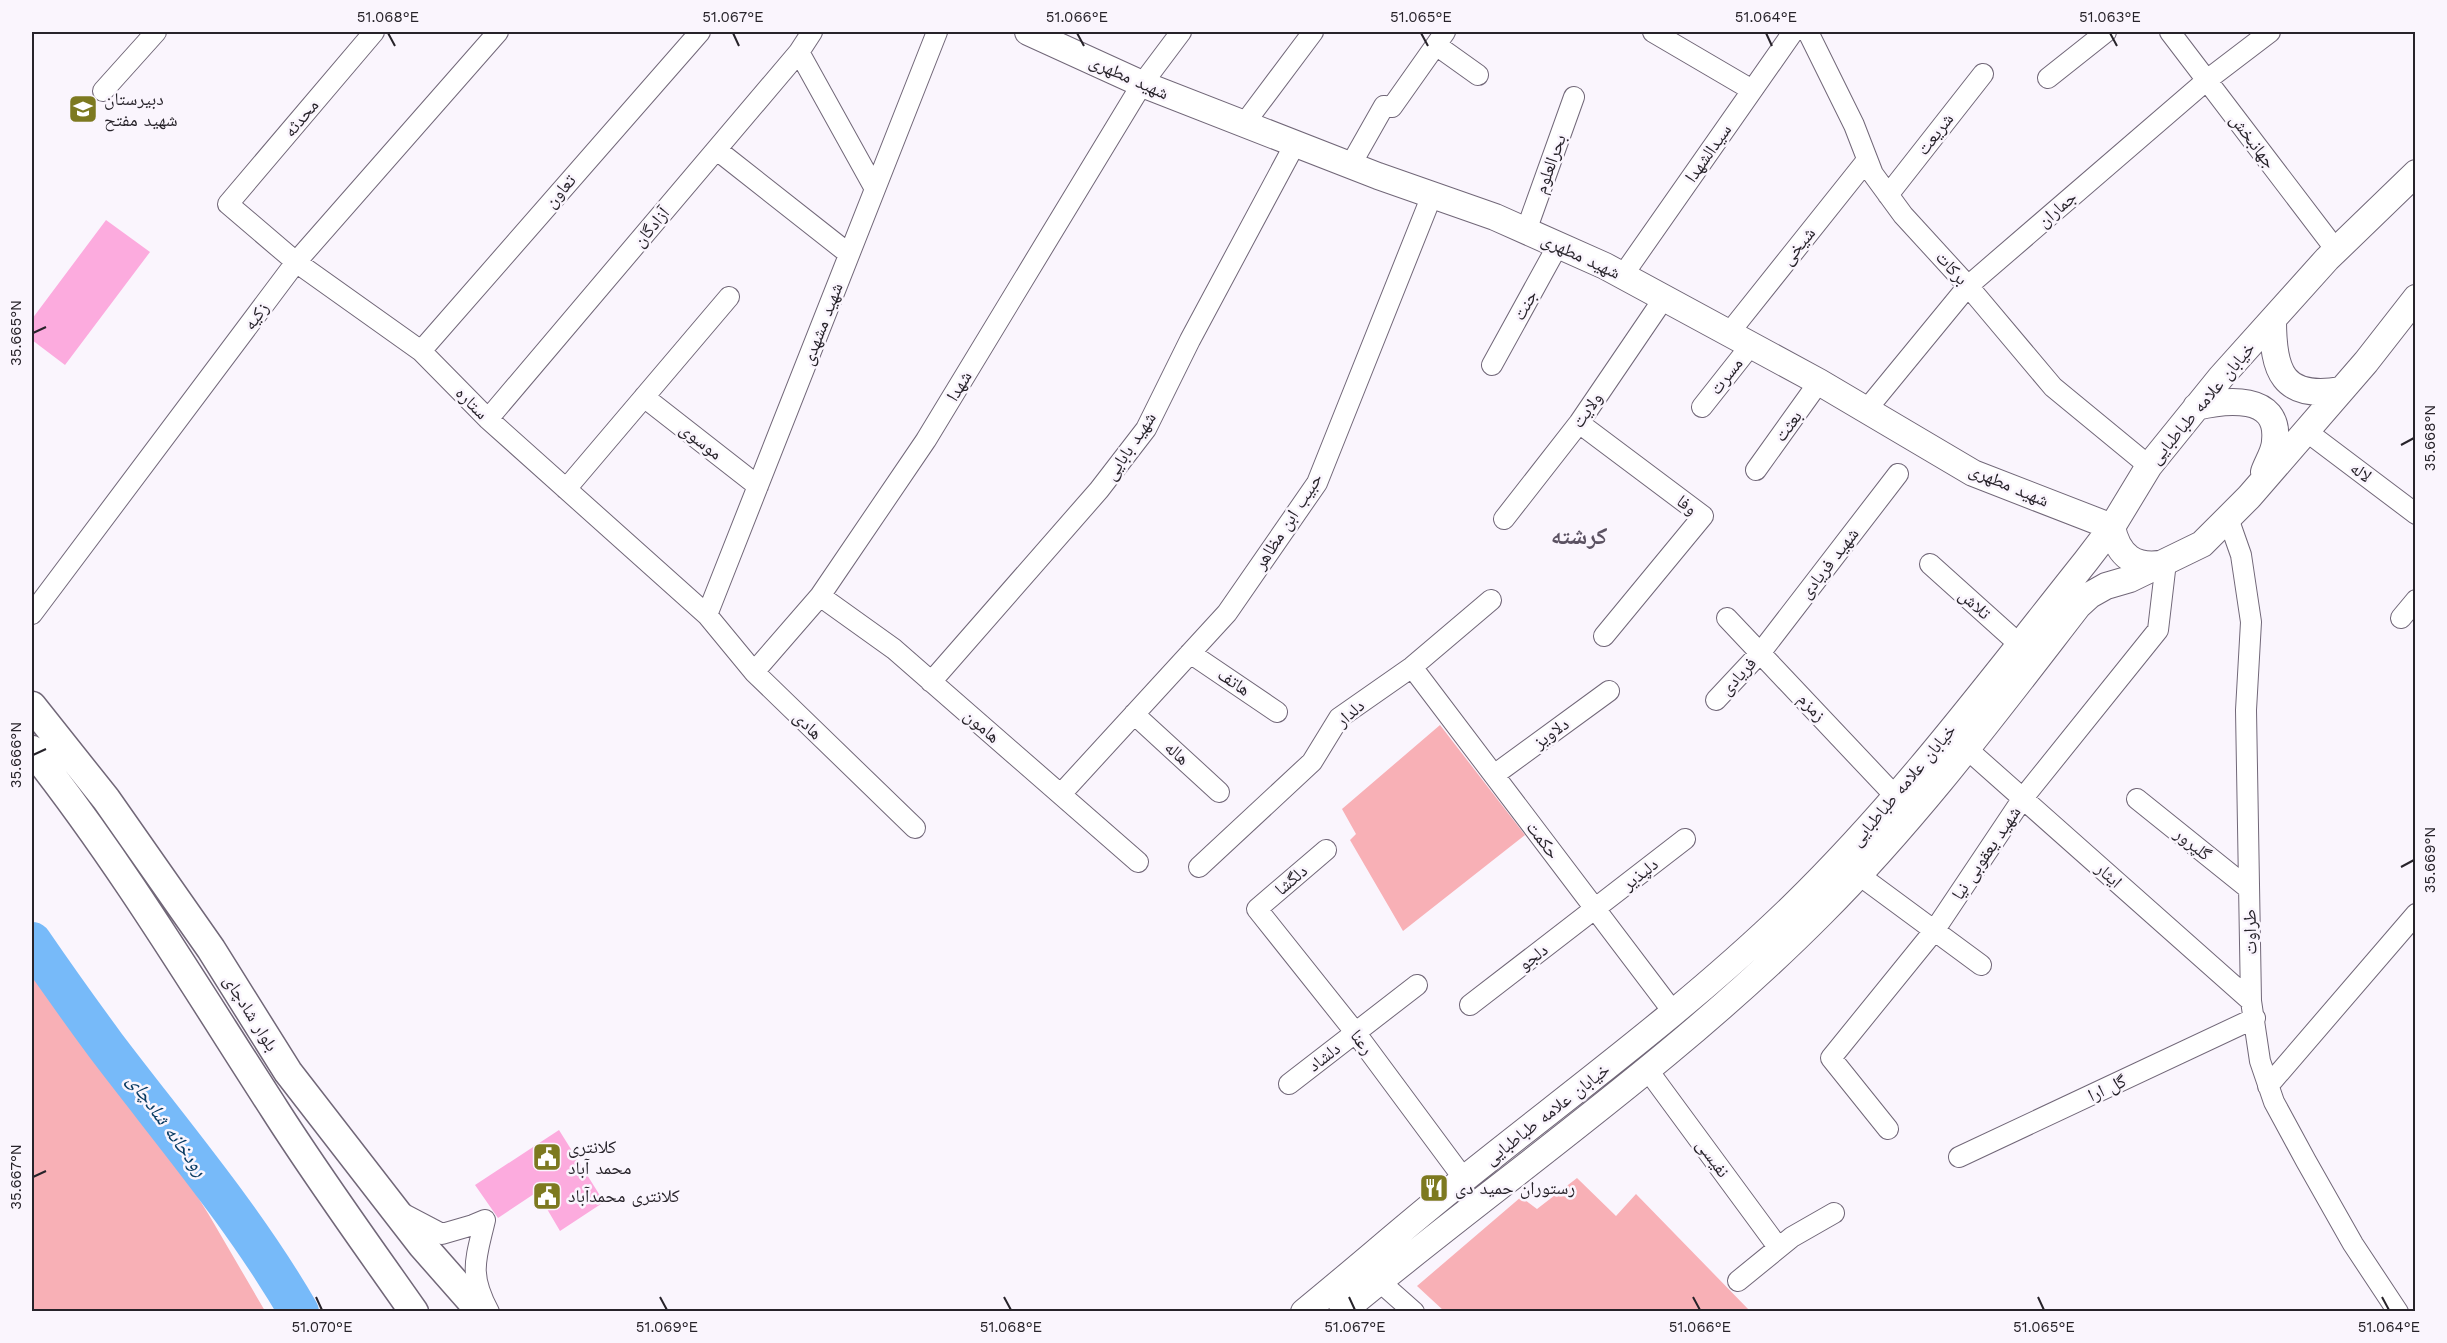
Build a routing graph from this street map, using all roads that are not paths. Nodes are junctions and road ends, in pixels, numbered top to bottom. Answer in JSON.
{"nodes":[{"id":1,"x":156,"y":32,"type":"edge"},
{"id":2,"x":374,"y":32,"type":"edge"},
{"id":3,"x":498,"y":32,"type":"edge"},
{"id":4,"x":700,"y":32,"type":"edge"},
{"id":5,"x":812,"y":32,"type":"edge"},
{"id":6,"x":937,"y":32,"type":"edge"},
{"id":7,"x":1028,"y":32,"type":"edge"},
{"id":8,"x":1181,"y":32,"type":"edge"},
{"id":9,"x":1313,"y":32,"type":"edge"},
{"id":10,"x":1653,"y":32,"type":"edge"},
{"id":11,"x":1793,"y":32,"type":"edge"},
{"id":12,"x":1808,"y":32,"type":"edge"},
{"id":13,"x":2106,"y":32,"type":"edge"},
{"id":14,"x":2170,"y":32,"type":"edge"},
{"id":15,"x":2270,"y":32,"type":"edge"},
{"id":16,"x":1441,"y":38,"type":"edge"},
{"id":17,"x":799,"y":52,"type":"junction"},
{"id":18,"x":1983,"y":74,"type":"dead end"},
{"id":19,"x":1478,"y":75,"type":"dead end"},
{"id":20,"x":2048,"y":78,"type":"dead end"},
{"id":21,"x":2207,"y":80,"type":"junction"},
{"id":22,"x":1142,"y":84,"type":"junction"},
{"id":23,"x":1752,"y":90,"type":"junction"},
{"id":24,"x":103,"y":91,"type":"dead end"},
{"id":25,"x":1574,"y":97,"type":"dead end"},
{"id":26,"x":1244,"y":124,"type":"junction"},
{"id":27,"x":1295,"y":144,"type":"junction"},
{"id":28,"x":717,"y":150,"type":"junction"},
{"id":29,"x":1868,"y":160,"type":"junction"},
{"id":30,"x":1350,"y":166,"type":"junction"},
{"id":31,"x":2415,"y":173,"type":"edge"},
{"id":32,"x":875,"y":189,"type":"junction"},
{"id":33,"x":1432,"y":195,"type":"junction"},
{"id":34,"x":1888,"y":195,"type":"junction"},
{"id":35,"x":228,"y":204,"type":"joint"},
{"id":36,"x":1526,"y":231,"type":"junction"},
{"id":37,"x":1558,"y":245,"type":"junction"},
{"id":38,"x":2336,"y":250,"type":"junction"},
{"id":39,"x":849,"y":254,"type":"junction"},
{"id":40,"x":296,"y":262,"type":"junction"},
{"id":41,"x":1623,"y":275,"type":"junction"},
{"id":42,"x":1968,"y":286,"type":"junction"},
{"id":43,"x":729,"y":297,"type":"dead end"},
{"id":44,"x":1664,"y":298,"type":"junction"},
{"id":45,"x":2415,"y":298,"type":"edge"},
{"id":46,"x":2273,"y":320,"type":"junction"},
{"id":47,"x":1729,"y":333,"type":"junction"},
{"id":48,"x":1751,"y":345,"type":"junction"},
{"id":49,"x":421,"y":351,"type":"junction"},
{"id":50,"x":1491,"y":365,"type":"dead end"},
{"id":51,"x":1819,"y":382,"type":"junction"},
{"id":52,"x":2341,"y":390,"type":"junction"},
{"id":53,"x":644,"y":397,"type":"junction"},
{"id":54,"x":1702,"y":407,"type":"dead end"},
{"id":55,"x":2196,"y":407,"type":"junction"},
{"id":56,"x":1867,"y":409,"type":"junction"},
{"id":57,"x":488,"y":420,"type":"junction"},
{"id":58,"x":1579,"y":423,"type":"junction"},
{"id":59,"x":2306,"y":430,"type":"junction"},
{"id":60,"x":2149,"y":466,"type":"junction"},
{"id":61,"x":1756,"y":470,"type":"dead end"},
{"id":62,"x":1898,"y":474,"type":"dead end"},
{"id":63,"x":758,"y":486,"type":"junction"},
{"id":64,"x":2258,"y":486,"type":"junction"},
{"id":65,"x":566,"y":489,"type":"junction"},
{"id":66,"x":2415,"y":514,"type":"edge"},
{"id":67,"x":2228,"y":518,"type":"junction"},
{"id":68,"x":1504,"y":519,"type":"dead end"},
{"id":69,"x":2112,"y":527,"type":"junction"},
{"id":70,"x":2166,"y":562,"type":"junction"},
{"id":71,"x":1930,"y":564,"type":"dead end"},
{"id":72,"x":820,"y":596,"type":"junction"},
{"id":73,"x":1491,"y":600,"type":"dead end"},
{"id":74,"x":2415,"y":600,"type":"edge"},
{"id":75,"x":32,"y":614,"type":"edge"},
{"id":76,"x":707,"y":615,"type":"junction"},
{"id":77,"x":1727,"y":618,"type":"dead end"},
{"id":78,"x":2401,"y":618,"type":"dead end"},
{"id":79,"x":1604,"y":636,"type":"dead end"},
{"id":80,"x":2019,"y":644,"type":"junction"},
{"id":81,"x":1761,"y":652,"type":"junction"},
{"id":82,"x":1190,"y":653,"type":"junction"},
{"id":83,"x":1412,"y":666,"type":"junction"},
{"id":84,"x":754,"y":672,"type":"junction"},
{"id":85,"x":931,"y":682,"type":"junction"},
{"id":86,"x":1609,"y":691,"type":"dead end"},
{"id":87,"x":1716,"y":700,"type":"dead end"},
{"id":88,"x":32,"y":706,"type":"edge"},
{"id":89,"x":1277,"y":712,"type":"dead end"},
{"id":90,"x":1134,"y":714,"type":"junction"},
{"id":91,"x":1958,"y":740,"type":"junction"},
{"id":92,"x":32,"y":750,"type":"edge"},
{"id":93,"x":1494,"y":775,"type":"junction"},
{"id":94,"x":1219,"y":792,"type":"dead end"},
{"id":95,"x":1061,"y":794,"type":"junction"},
{"id":96,"x":2023,"y":798,"type":"junction"},
{"id":97,"x":2137,"y":799,"type":"dead end"},
{"id":98,"x":1905,"y":806,"type":"junction"},
{"id":99,"x":915,"y":828,"type":"dead end"},
{"id":100,"x":1685,"y":839,"type":"dead end"},
{"id":101,"x":1326,"y":850,"type":"dead end"},
{"id":102,"x":1841,"y":857,"type":"junction"},
{"id":103,"x":1138,"y":862,"type":"dead end"},
{"id":104,"x":1199,"y":867,"type":"dead end"},
{"id":105,"x":1859,"y":875,"type":"junction"},
{"id":106,"x":2249,"y":889,"type":"junction"},
{"id":107,"x":1257,"y":909,"type":"joint"},
{"id":108,"x":1595,"y":909,"type":"junction"},
{"id":109,"x":2415,"y":914,"type":"edge"},
{"id":110,"x":1934,"y":931,"type":"junction"},
{"id":111,"x":1981,"y":965,"type":"dead end"},
{"id":112,"x":1417,"y":985,"type":"dead end"},
{"id":113,"x":1470,"y":1005,"type":"dead end"},
{"id":114,"x":2253,"y":1009,"type":"junction"},
{"id":115,"x":1674,"y":1013,"type":"junction"},
{"id":116,"x":1355,"y":1032,"type":"junction"},
{"id":117,"x":1689,"y":1034,"type":"junction"},
{"id":118,"x":1629,"y":1050,"type":"junction"},
{"id":119,"x":1647,"y":1069,"type":"junction"},
{"id":120,"x":1289,"y":1084,"type":"dead end"},
{"id":121,"x":2268,"y":1086,"type":"junction"},
{"id":122,"x":1888,"y":1129,"type":"dead end"},
{"id":123,"x":1959,"y":1157,"type":"dead end"},
{"id":124,"x":1464,"y":1179,"type":"junction"},
{"id":125,"x":1480,"y":1201,"type":"junction"},
{"id":126,"x":395,"y":1209,"type":"junction"},
{"id":127,"x":1834,"y":1213,"type":"dead end"},
{"id":128,"x":1778,"y":1247,"type":"junction"},
{"id":129,"x":1379,"y":1281,"type":"junction"},
{"id":130,"x":1738,"y":1281,"type":"dead end"},
{"id":131,"x":2393,"y":1310,"type":"edge"},
{"id":132,"x":414,"y":1311,"type":"edge"},
{"id":133,"x":481,"y":1311,"type":"edge"},
{"id":134,"x":489,"y":1311,"type":"edge"},
{"id":135,"x":1304,"y":1311,"type":"edge"},
{"id":136,"x":1342,"y":1311,"type":"edge"},
{"id":137,"x":1414,"y":1311,"type":"edge"}],
"edges":[{"from":1,"to":24,"type":"street"},
{"from":2,"to":35,"type":"street","name":"محدثه"},
{"from":3,"to":40,"type":"street","name":"زکیه"},
{"from":4,"to":49,"type":"street","name":"تعاون"},
{"from":5,"to":17,"type":"street","name":"آزادگان"},
{"from":6,"to":32,"type":"street","name":"شهید مشهدی"},
{"from":7,"to":22,"type":"street","name":"شهید مطهری"},
{"from":8,"to":22,"type":"street","name":"شهدا"},
{"from":9,"to":26,"type":"street"},
{"from":10,"to":23,"type":"street"},
{"from":11,"to":23,"type":"street","name":"سیدالشهدا"},
{"from":12,"to":29,"type":"street","name":"برکات"},
{"from":13,"to":20,"type":"street"},
{"from":14,"to":21,"type":"street","name":"جهانبخش"},
{"from":15,"to":21,"type":"street","name":"جماران"},
{"from":16,"to":19,"type":"street"},
{"from":16,"to":30,"type":"street"},
{"from":17,"to":28,"type":"street","name":"آزادگان"},
{"from":17,"to":32,"type":"street"},
{"from":18,"to":34,"type":"street","name":"شریعت"},
{"from":21,"to":38,"type":"street","name":"جهانبخش"},
{"from":21,"to":42,"type":"street","name":"جماران"},
{"from":22,"to":26,"type":"street","name":"شهید مطهری"},
{"from":22,"to":72,"type":"street","name":"شهدا"},
{"from":23,"to":41,"type":"street","name":"سیدالشهدا"},
{"from":25,"to":36,"type":"street","name":"بحرالعلوم"},
{"from":26,"to":27,"type":"street","name":"شهید مطهری"},
{"from":27,"to":30,"type":"street","name":"شهید مطهری"},
{"from":27,"to":85,"type":"street","name":"شهید بابایی"},
{"from":28,"to":39,"type":"street"},
{"from":28,"to":57,"type":"street","name":"آزادگان"},
{"from":29,"to":34,"type":"street","name":"برکات"},
{"from":29,"to":47,"type":"street","name":"شیخی"},
{"from":30,"to":33,"type":"street","name":"شهید مطهری"},
{"from":31,"to":38,"type":"street","name":"خیابان علامه طباطبایی"},
{"from":32,"to":39,"type":"street","name":"شهید مشهدی"},
{"from":33,"to":36,"type":"street","name":"شهید مطهری"},
{"from":33,"to":82,"type":"street","name":"حبیب ابن مظاهر"},
{"from":34,"to":42,"type":"street","name":"برکات"},
{"from":35,"to":40,"type":"street","name":"ستاره"},
{"from":36,"to":37,"type":"street","name":"شهید مطهری"},
{"from":37,"to":41,"type":"street","name":"شهید مطهری"},
{"from":37,"to":50,"type":"street","name":"جنت"},
{"from":38,"to":46,"type":"street","name":"خیابان علامه طباطبایی"},
{"from":39,"to":63,"type":"street","name":"شهید مشهدی"},
{"from":40,"to":49,"type":"street","name":"ستاره"},
{"from":40,"to":75,"type":"street","name":"زکیه"},
{"from":41,"to":44,"type":"street","name":"شهید مطهری"},
{"from":42,"to":56,"type":"street","name":"جماران"},
{"from":42,"to":60,"type":"street","name":"برکات"},
{"from":43,"to":53,"type":"street"},
{"from":44,"to":47,"type":"street","name":"شهید مطهری"},
{"from":44,"to":58,"type":"street","name":"ولایت"},
{"from":45,"to":52,"type":"street","name":"خیابان علامه طباطبایی"},
{"from":46,"to":52,"type":"street"},
{"from":46,"to":55,"type":"street","name":"خیابان علامه طباطبایی"},
{"from":47,"to":48,"type":"street","name":"شهید مطهری"},
{"from":48,"to":51,"type":"street","name":"شهید مطهری"},
{"from":48,"to":54,"type":"street","name":"مسرت"},
{"from":49,"to":57,"type":"street","name":"ستاره"},
{"from":51,"to":56,"type":"street","name":"شهید مطهری"},
{"from":51,"to":61,"type":"street","name":"بعثت"},
{"from":52,"to":59,"type":"street","name":"خیابان علامه طباطبایی"},
{"from":53,"to":63,"type":"street","name":"موسوی"},
{"from":53,"to":65,"type":"street"},
{"from":55,"to":60,"type":"street","name":"خیابان علامه طباطبایی"},
{"from":55,"to":64,"type":"street"},
{"from":56,"to":69,"type":"street","name":"شهید مطهری"},
{"from":57,"to":65,"type":"street","name":"ستاره"},
{"from":58,"to":68,"type":"street","name":"ولایت"},
{"from":58,"to":79,"type":"street","name":"وفا"},
{"from":59,"to":64,"type":"street","name":"خیابان علامه طباطبایی"},
{"from":59,"to":66,"type":"street","name":"لاله"},
{"from":60,"to":69,"type":"street","name":"خیابان علامه طباطبایی"},
{"from":62,"to":81,"type":"street","name":"شهید فریادی"},
{"from":63,"to":76,"type":"street","name":"شهید مشهدی"},
{"from":64,"to":67,"type":"street","name":"خیابان علامه طباطبایی"},
{"from":65,"to":76,"type":"street","name":"ستاره"},
{"from":67,"to":70,"type":"street","name":"خیابان علامه طباطبایی"},
{"from":67,"to":106,"type":"street","name":"طراوت"},
{"from":69,"to":70,"type":"street"},
{"from":69,"to":80,"type":"street","name":"خیابان علامه طباطبایی"},
{"from":70,"to":91,"type":"street","name":"خیابان علامه طباطبایی"},
{"from":70,"to":96,"type":"street","name":"شهید یعقوبی نیا"},
{"from":71,"to":80,"type":"street","name":"تلاش"},
{"from":72,"to":84,"type":"street","name":"شهدا"},
{"from":72,"to":85,"type":"street","name":"هامون"},
{"from":73,"to":83,"type":"street","name":"دلدار"},
{"from":74,"to":78,"type":"street"},
{"from":76,"to":84,"type":"street","name":"هادی"},
{"from":77,"to":81,"type":"street","name":"زمزم"},
{"from":80,"to":91,"type":"street","name":"خیابان علامه طباطبایی"},
{"from":81,"to":87,"type":"street","name":"فریادی"},
{"from":81,"to":98,"type":"street","name":"زمزم"},
{"from":82,"to":89,"type":"street","name":"هاتف"},
{"from":82,"to":90,"type":"street","name":"حبیب ابن مظاهر"},
{"from":83,"to":93,"type":"street","name":"حکمت"},
{"from":83,"to":104,"type":"street","name":"دلدار"},
{"from":84,"to":99,"type":"street","name":"هادی"},
{"from":85,"to":95,"type":"street","name":"هامون"},
{"from":86,"to":93,"type":"street","name":"دلاویز"},
{"from":88,"to":126,"type":"main road","name":"بلوار شادچای"},
{"from":90,"to":94,"type":"street","name":"هاله"},
{"from":90,"to":95,"type":"street","name":"حبیب ابن مظاهر"},
{"from":91,"to":96,"type":"street","name":"ایثار"},
{"from":91,"to":98,"type":"street","name":"خیابان علامه طباطبایی"},
{"from":92,"to":132,"type":"main road","name":"بلوار شادچای"},
{"from":93,"to":108,"type":"street","name":"حکمت"},
{"from":95,"to":103,"type":"street","name":"هامون"},
{"from":96,"to":110,"type":"street","name":"شهید یعقوبی نیا"},
{"from":96,"to":114,"type":"street","name":"ایثار"},
{"from":97,"to":106,"type":"street","name":"گلپرور"},
{"from":98,"to":102,"type":"street","name":"خیابان علامه طباطبایی"},
{"from":98,"to":105,"type":"street","name":"خیابان علامه طباطبایی"},
{"from":100,"to":108,"type":"street","name":"دلپذیر"},
{"from":101,"to":107,"type":"street","name":"دلگشا"},
{"from":102,"to":105,"type":"street"},
{"from":102,"to":115,"type":"street","name":"خیابان علامه طباطبایی"},
{"from":105,"to":110,"type":"street"},
{"from":105,"to":117,"type":"street","name":"خیابان علامه طباطبایی"},
{"from":106,"to":114,"type":"street","name":"طراوت"},
{"from":107,"to":116,"type":"street","name":"رعنا"},
{"from":108,"to":113,"type":"street","name":"دلجو"},
{"from":108,"to":115,"type":"street","name":"حکمت"},
{"from":109,"to":121,"type":"street"},
{"from":110,"to":111,"type":"street"},
{"from":110,"to":122,"type":"street","name":"شهید یعقوبی نیا"},
{"from":112,"to":116,"type":"street","name":"دلشاد"},
{"from":114,"to":121,"type":"street","name":"طراوت"},
{"from":114,"to":123,"type":"street","name":"گل ارا"},
{"from":115,"to":117,"type":"street"},
{"from":115,"to":118,"type":"street","name":"خیابان علامه طباطبایی"},
{"from":116,"to":120,"type":"street","name":"دلشاد"},
{"from":116,"to":124,"type":"street","name":"رعنا"},
{"from":117,"to":119,"type":"street","name":"خیابان علامه طباطبایی"},
{"from":118,"to":119,"type":"street"},
{"from":118,"to":124,"type":"street","name":"خیابان علامه طباطبایی"},
{"from":119,"to":125,"type":"street","name":"خیابان علامه طباطبایی"},
{"from":119,"to":128,"type":"street","name":"نفیسی"},
{"from":121,"to":131,"type":"street","name":"طراوت"},
{"from":124,"to":125,"type":"street"},
{"from":124,"to":135,"type":"street","name":"خیابان علامه طباطبایی"},
{"from":125,"to":129,"type":"street","name":"خیابان علامه طباطبایی"},
{"from":126,"to":133,"type":"main road","name":"بلوار شادچای"},
{"from":126,"to":134,"type":"street"},
{"from":127,"to":128,"type":"street"},
{"from":128,"to":130,"type":"street"},
{"from":129,"to":136,"type":"street","name":"خیابان علامه طباطبایی"},
{"from":129,"to":137,"type":"street"}]}
